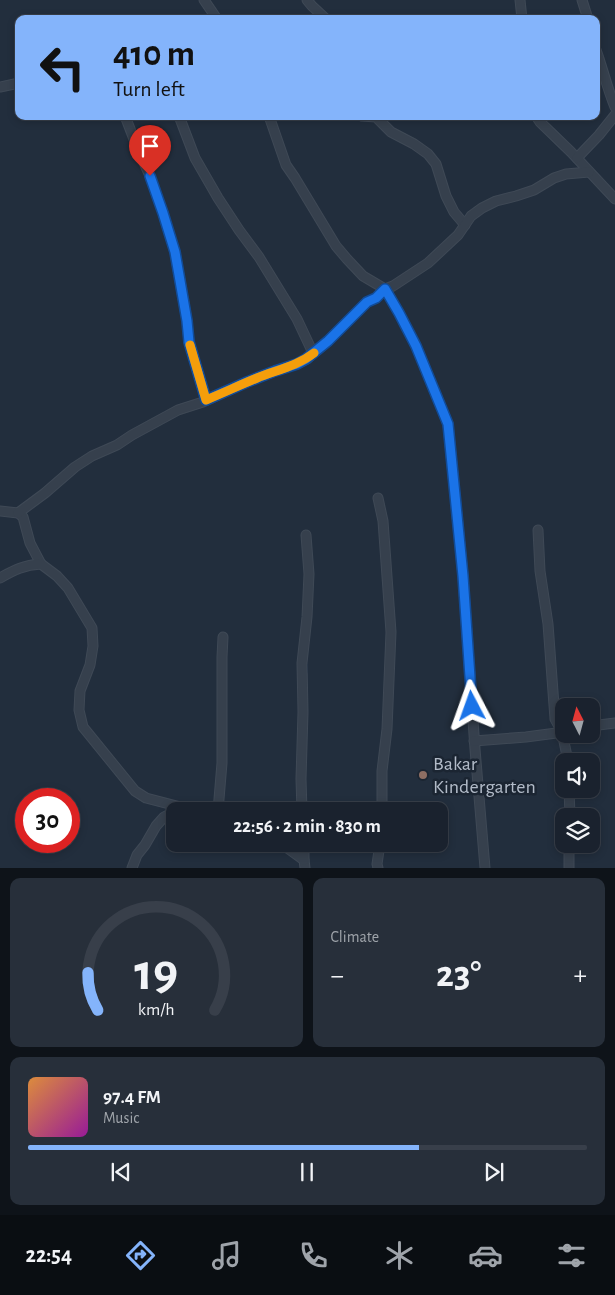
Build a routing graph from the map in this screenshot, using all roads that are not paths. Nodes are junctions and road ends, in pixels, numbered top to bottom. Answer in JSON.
{"nodes":[{"id":1,"x":204,"y":0,"type":"edge"},
{"id":2,"x":307,"y":0,"type":"edge"},
{"id":3,"x":520,"y":0,"type":"edge"},
{"id":4,"x":582,"y":0,"type":"edge"},
{"id":5,"x":213,"y":15,"type":"edge"},
{"id":6,"x":322,"y":15,"type":"edge"},
{"id":7,"x":522,"y":15,"type":"edge"},
{"id":8,"x":587,"y":15,"type":"edge"},
{"id":9,"x":600,"y":60,"type":"edge"},
{"id":10,"x":15,"y":84,"type":"edge"},
{"id":11,"x":0,"y":86,"type":"edge"},
{"id":12,"x":615,"y":107,"type":"edge"},
{"id":13,"x":615,"y":115,"type":"edge"},
{"id":14,"x":127,"y":120,"type":"edge"},
{"id":15,"x":181,"y":120,"type":"edge"},
{"id":16,"x":270,"y":120,"type":"edge"},
{"id":17,"x":379,"y":120,"type":"edge"},
{"id":18,"x":539,"y":120,"type":"edge"},
{"id":19,"x":577,"y":158,"type":"junction"},
{"id":20,"x":589,"y":172,"type":"junction"},
{"id":21,"x":615,"y":199,"type":"edge"},
{"id":22,"x":465,"y":225,"type":"junction"},
{"id":23,"x":365,"y":277,"type":"junction"},
{"id":24,"x":385,"y":289,"type":"junction"},
{"id":25,"x":367,"y":302,"type":"junction"},
{"id":26,"x":314,"y":353,"type":"junction"},
{"id":27,"x":206,"y":400,"type":"junction"},
{"id":28,"x":378,"y":498,"type":"dead end"},
{"id":29,"x":0,"y":511,"type":"edge"},
{"id":30,"x":18,"y":512,"type":"junction"},
{"id":31,"x":538,"y":530,"type":"dead end"},
{"id":32,"x":306,"y":535,"type":"dead end"},
{"id":33,"x":41,"y":564,"type":"junction"},
{"id":34,"x":0,"y":578,"type":"edge"},
{"id":35,"x":223,"y":637,"type":"dead end"},
{"id":36,"x":555,"y":719,"type":"edge"},
{"id":37,"x":615,"y":722,"type":"edge"},
{"id":38,"x":600,"y":724,"type":"edge"},
{"id":39,"x":555,"y":733,"type":"edge"},
{"id":40,"x":474,"y":740,"type":"junction"},
{"id":41,"x":219,"y":802,"type":"edge"},
{"id":42,"x":302,"y":802,"type":"edge"},
{"id":43,"x":382,"y":802,"type":"edge"},
{"id":44,"x":166,"y":804,"type":"edge"},
{"id":45,"x":166,"y":816,"type":"edge"},
{"id":46,"x":291,"y":852,"type":"edge"},
{"id":47,"x":379,"y":852,"type":"edge"},
{"id":48,"x":569,"y":853,"type":"edge"},
{"id":49,"x":305,"y":864,"type":"edge"},
{"id":50,"x":132,"y":868,"type":"edge"},
{"id":51,"x":378,"y":868,"type":"edge"},
{"id":52,"x":486,"y":868,"type":"edge"},
{"id":53,"x":569,"y":868,"type":"edge"}],
"edges":[{"from":1,"to":5,"type":"street"},
{"from":2,"to":6,"type":"street"},
{"from":3,"to":7,"type":"street"},
{"from":4,"to":8,"type":"street"},
{"from":9,"to":12,"type":"street"},
{"from":10,"to":11,"type":"street"},
{"from":13,"to":19,"type":"street"},
{"from":14,"to":27,"type":"street"},
{"from":15,"to":26,"type":"street"},
{"from":16,"to":23,"type":"street"},
{"from":17,"to":22,"type":"street"},
{"from":18,"to":19,"type":"street"},
{"from":19,"to":20,"type":"street"},
{"from":20,"to":21,"type":"street"},
{"from":20,"to":22,"type":"street"},
{"from":22,"to":24,"type":"street"},
{"from":23,"to":24,"type":"street"},
{"from":23,"to":25,"type":"street"},
{"from":24,"to":25,"type":"street"},
{"from":24,"to":40,"type":"street"},
{"from":25,"to":26,"type":"street"},
{"from":26,"to":27,"type":"street"},
{"from":27,"to":30,"type":"street"},
{"from":28,"to":43,"type":"street"},
{"from":29,"to":30,"type":"street"},
{"from":30,"to":33,"type":"street"},
{"from":31,"to":36,"type":"street"},
{"from":32,"to":42,"type":"street"},
{"from":33,"to":34,"type":"street"},
{"from":33,"to":44,"type":"street"},
{"from":35,"to":41,"type":"street"},
{"from":37,"to":38,"type":"street"},
{"from":39,"to":40,"type":"street"},
{"from":40,"to":52,"type":"street"},
{"from":45,"to":50,"type":"street"},
{"from":46,"to":49,"type":"street"},
{"from":47,"to":51,"type":"street"},
{"from":48,"to":53,"type":"street"}]}
